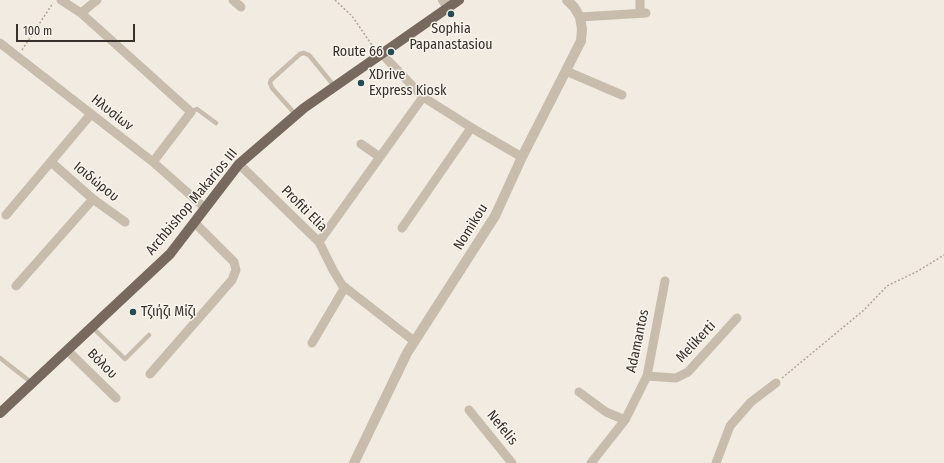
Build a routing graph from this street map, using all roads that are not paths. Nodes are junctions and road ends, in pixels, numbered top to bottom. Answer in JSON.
{"nodes":[{"id":1,"x":61,"y":0,"type":"edge"},
{"id":2,"x":97,"y":0,"type":"edge"},
{"id":3,"x":233,"y":0,"type":"edge"},
{"id":4,"x":458,"y":0,"type":"edge"},
{"id":5,"x":567,"y":0,"type":"edge"},
{"id":6,"x":640,"y":0,"type":"edge"},
{"id":7,"x":446,"y":3,"type":"edge"},
{"id":8,"x":241,"y":7,"type":"dead end"},
{"id":9,"x":81,"y":13,"type":"junction"},
{"id":10,"x":580,"y":17,"type":"junction"},
{"id":11,"x":0,"y":43,"type":"edge"},
{"id":12,"x":381,"y":55,"type":"junction"},
{"id":13,"x":566,"y":71,"type":"junction"},
{"id":14,"x":335,"y":87,"type":"junction"},
{"id":15,"x":622,"y":94,"type":"dead end"},
{"id":16,"x":423,"y":97,"type":"junction"},
{"id":17,"x":191,"y":112,"type":"junction"},
{"id":18,"x":91,"y":114,"type":"junction"},
{"id":19,"x":296,"y":115,"type":"junction"},
{"id":20,"x":216,"y":123,"type":"dead end"},
{"id":21,"x":471,"y":128,"type":"junction"},
{"id":22,"x":361,"y":144,"type":"dead end"},
{"id":23,"x":380,"y":157,"type":"junction"},
{"id":24,"x":522,"y":157,"type":"junction"},
{"id":25,"x":51,"y":162,"type":"junction"},
{"id":26,"x":153,"y":162,"type":"junction"},
{"id":27,"x":239,"y":164,"type":"junction"},
{"id":28,"x":93,"y":199,"type":"junction"},
{"id":29,"x":205,"y":208,"type":"junction"},
{"id":30,"x":6,"y":215,"type":"dead end"},
{"id":31,"x":125,"y":222,"type":"dead end"},
{"id":32,"x":195,"y":223,"type":"junction"},
{"id":33,"x":402,"y":228,"type":"dead end"},
{"id":34,"x":319,"y":242,"type":"junction"},
{"id":35,"x":665,"y":281,"type":"dead end"},
{"id":36,"x":16,"y":286,"type":"dead end"},
{"id":37,"x":345,"y":287,"type":"junction"},
{"id":38,"x":737,"y":318,"type":"dead end"},
{"id":39,"x":92,"y":327,"type":"junction"},
{"id":40,"x":149,"y":335,"type":"dead end"},
{"id":41,"x":414,"y":341,"type":"junction"},
{"id":42,"x":312,"y":343,"type":"dead end"},
{"id":43,"x":67,"y":350,"type":"junction"},
{"id":44,"x":0,"y":358,"type":"edge"},
{"id":45,"x":150,"y":374,"type":"dead end"},
{"id":46,"x":647,"y":376,"type":"junction"},
{"id":47,"x":32,"y":383,"type":"junction"},
{"id":48,"x":776,"y":383,"type":"road end"},
{"id":49,"x":579,"y":392,"type":"dead end"},
{"id":50,"x":116,"y":398,"type":"dead end"},
{"id":51,"x":470,"y":410,"type":"dead end"},
{"id":52,"x":0,"y":413,"type":"edge"},
{"id":53,"x":625,"y":420,"type":"junction"},
{"id":54,"x":354,"y":463,"type":"edge"},
{"id":55,"x":512,"y":463,"type":"edge"},
{"id":56,"x":591,"y":463,"type":"edge"},
{"id":57,"x":716,"y":463,"type":"edge"}],
"edges":[{"from":1,"to":9,"type":"street"},
{"from":2,"to":9,"type":"street"},
{"from":3,"to":8,"type":"street"},
{"from":4,"to":7,"type":"main road","name":"Archbishop Makarios III"},
{"from":5,"to":10,"type":"street"},
{"from":6,"to":10,"type":"street"},
{"from":7,"to":12,"type":"main road","name":"Archbishop Makarios III"},
{"from":9,"to":17,"type":"street"},
{"from":10,"to":13,"type":"street","name":"Nomikou"},
{"from":11,"to":18,"type":"street","name":"Ηλυσίων"},
{"from":12,"to":14,"type":"main road","name":"Archbishop Makarios III"},
{"from":12,"to":16,"type":"street"},
{"from":13,"to":15,"type":"street"},
{"from":13,"to":24,"type":"street","name":"Nomikou"},
{"from":14,"to":19,"type":"main road","name":"Archbishop Makarios III"},
{"from":14,"to":19,"type":"lane"},
{"from":16,"to":21,"type":"street"},
{"from":16,"to":23,"type":"street"},
{"from":17,"to":20,"type":"lane"},
{"from":17,"to":26,"type":"street"},
{"from":18,"to":25,"type":"street"},
{"from":18,"to":26,"type":"street","name":"Ηλυσίων"},
{"from":19,"to":27,"type":"main road","name":"Archbishop Makarios III"},
{"from":21,"to":24,"type":"street"},
{"from":21,"to":33,"type":"street"},
{"from":22,"to":23,"type":"street"},
{"from":23,"to":34,"type":"street"},
{"from":24,"to":41,"type":"street","name":"Nomikou"},
{"from":25,"to":28,"type":"street","name":"Ισιδώρου"},
{"from":25,"to":30,"type":"street"},
{"from":26,"to":29,"type":"street","name":"Ηλυσίων"},
{"from":27,"to":29,"type":"main road","name":"Archbishop Makarios III"},
{"from":27,"to":34,"type":"street","name":"Profiti Elia"},
{"from":28,"to":31,"type":"street","name":"Ισιδώρου"},
{"from":28,"to":36,"type":"street"},
{"from":29,"to":32,"type":"main road","name":"Archbishop Makarios III"},
{"from":32,"to":39,"type":"main road","name":"Archbishop Makarios III"},
{"from":32,"to":45,"type":"street"},
{"from":34,"to":37,"type":"street","name":"Profiti Elia"},
{"from":35,"to":46,"type":"street","name":"Adamantos"},
{"from":37,"to":41,"type":"street","name":"Profiti Elia"},
{"from":37,"to":42,"type":"street"},
{"from":38,"to":46,"type":"street","name":"Melikerti"},
{"from":39,"to":40,"type":"lane"},
{"from":39,"to":43,"type":"main road","name":"Archbishop Makarios III"},
{"from":41,"to":54,"type":"street","name":"Nomikou"},
{"from":43,"to":47,"type":"main road","name":"Archbishop Makarios III"},
{"from":43,"to":50,"type":"street","name":"Βόλου"},
{"from":44,"to":47,"type":"lane"},
{"from":46,"to":53,"type":"street","name":"Adamantos"},
{"from":47,"to":52,"type":"main road","name":"Archbishop Makarios III"},
{"from":48,"to":57,"type":"street"},
{"from":49,"to":53,"type":"street"},
{"from":51,"to":55,"type":"street","name":"Nefelis"},
{"from":53,"to":56,"type":"street","name":"Adamantos"}]}
